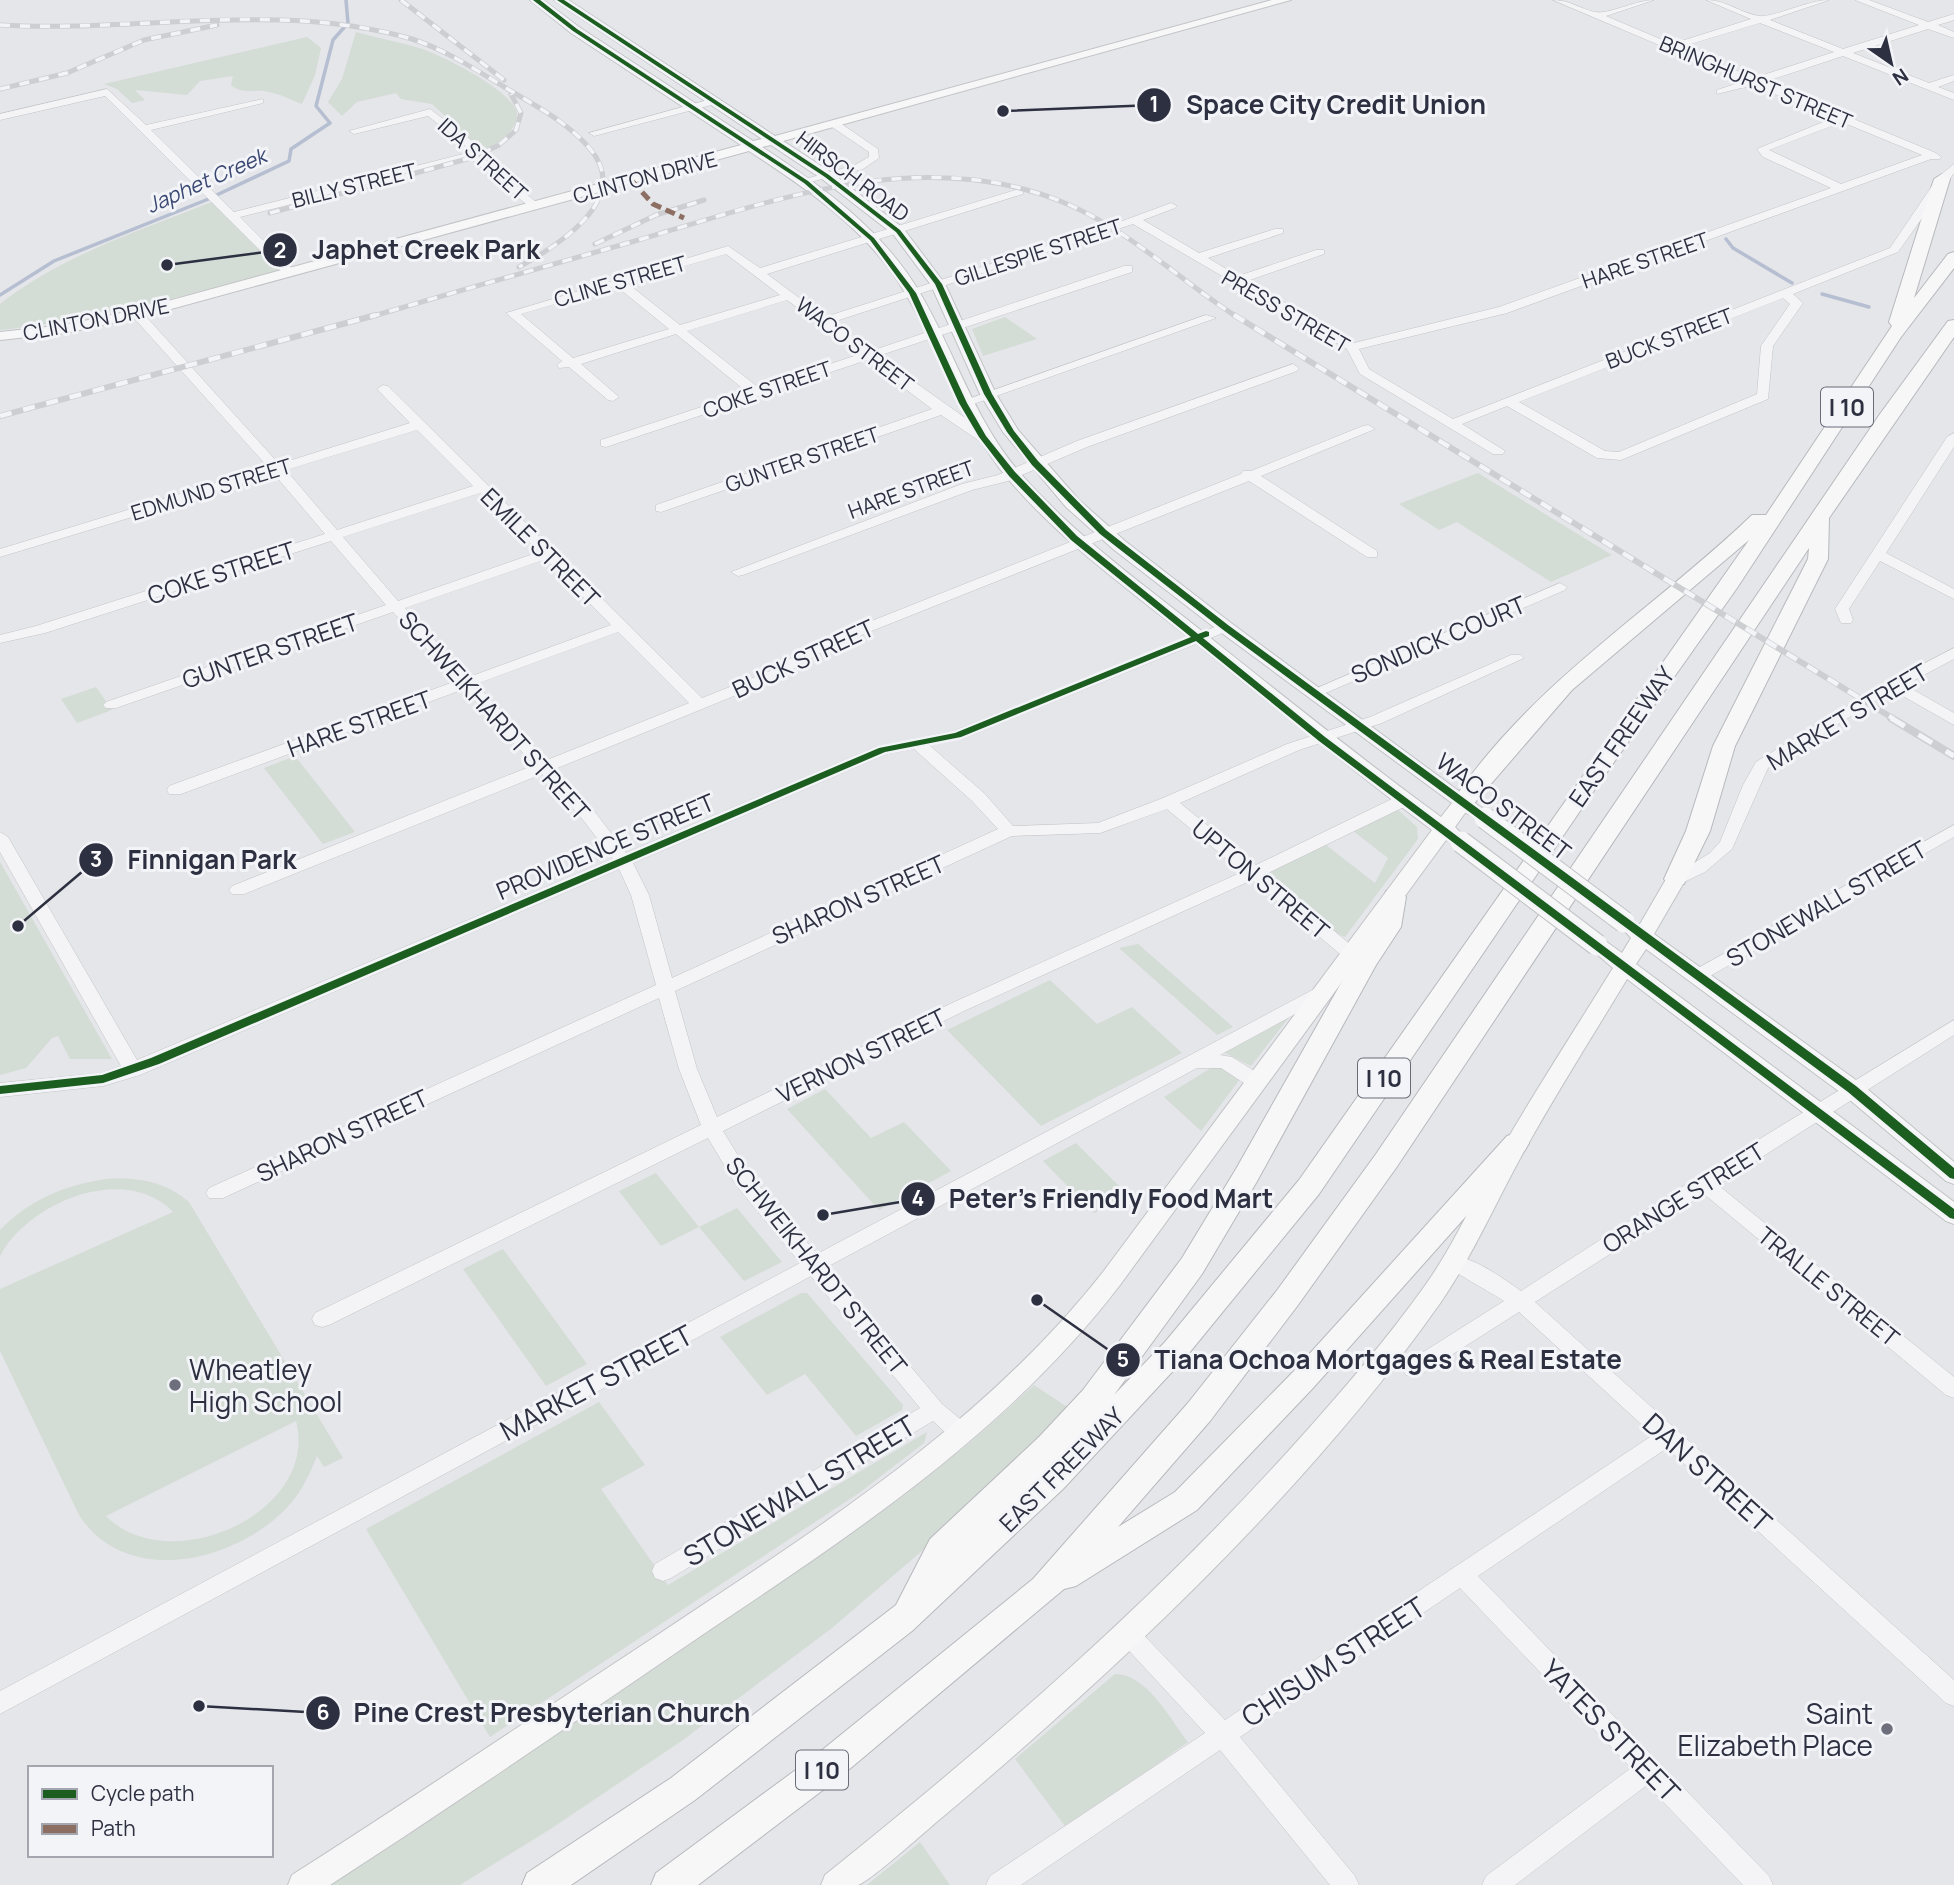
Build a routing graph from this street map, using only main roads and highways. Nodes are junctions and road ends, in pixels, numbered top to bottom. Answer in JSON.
{"nodes":[{"id":1,"x":536,"y":0,"type":"edge"},
{"id":2,"x":559,"y":0,"type":"edge"},
{"id":3,"x":1285,"y":0,"type":"edge"},
{"id":4,"x":775,"y":142,"type":"junction"},
{"id":5,"x":753,"y":148,"type":"junction"},
{"id":6,"x":1950,"y":170,"type":"edge"},
{"id":7,"x":1954,"y":257,"type":"edge"},
{"id":8,"x":1954,"y":325,"type":"edge"},
{"id":9,"x":1894,"y":335,"type":"junction"},
{"id":10,"x":0,"y":336,"type":"edge"},
{"id":11,"x":1954,"y":352,"type":"edge"},
{"id":12,"x":1886,"y":418,"type":"junction"},
{"id":13,"x":1035,"y":463,"type":"joint"},
{"id":14,"x":1798,"y":478,"type":"junction"},
{"id":15,"x":1820,"y":517,"type":"junction"},
{"id":16,"x":1463,"y":802,"type":"junction"},
{"id":17,"x":1444,"y":829,"type":"junction"},
{"id":18,"x":1676,"y":879,"type":"joint"},
{"id":19,"x":1394,"y":897,"type":"junction"},
{"id":20,"x":1644,"y":937,"type":"junction"},
{"id":21,"x":1625,"y":967,"type":"junction"},
{"id":22,"x":1516,"y":1143,"type":"junction"},
{"id":23,"x":1954,"y":1175,"type":"edge"},
{"id":24,"x":1954,"y":1215,"type":"edge"},
{"id":25,"x":1044,"y":1589,"type":"junction"},
{"id":26,"x":901,"y":1621,"type":"junction"},
{"id":27,"x":303,"y":1885,"type":"edge"},
{"id":28,"x":540,"y":1885,"type":"edge"},
{"id":29,"x":669,"y":1885,"type":"edge"},
{"id":30,"x":836,"y":1885,"type":"edge"}],
"edges":[{"from":1,"to":5,"type":"main road","name":"HIRSCH ROAD"},
{"from":2,"to":4,"type":"main road","name":"HIRSCH ROAD"},
{"from":3,"to":4,"type":"main road","name":"CLINTON DRIVE"},
{"from":4,"to":5,"type":"main road","name":"CLINTON DRIVE"},
{"from":4,"to":13,"type":"main road","name":"HIRSCH ROAD"},
{"from":5,"to":10,"type":"main road","name":"CLINTON DRIVE"},
{"from":5,"to":17,"type":"main road","name":"HIRSCH ROAD"},
{"from":6,"to":9,"type":"highway"},
{"from":7,"to":9,"type":"highway","name":"EAST FREEWAY","number":"I 10"},
{"from":8,"to":12,"type":"highway","name":"EAST FREEWAY","number":"I 10"},
{"from":9,"to":14,"type":"highway","name":"EAST FREEWAY","number":"I 10"},
{"from":11,"to":12,"type":"highway"},
{"from":12,"to":15,"type":"highway","name":"EAST FREEWAY","number":"I 10"},
{"from":13,"to":16,"type":"main road","name":"WACO STREET"},
{"from":14,"to":16,"type":"highway"},
{"from":14,"to":26,"type":"highway","name":"EAST FREEWAY","number":"I 10"},
{"from":15,"to":18,"type":"highway"},
{"from":15,"to":25,"type":"highway","name":"EAST FREEWAY","number":"I 10"},
{"from":16,"to":17,"type":"main road"},
{"from":16,"to":20,"type":"main road","name":"WACO STREET","bridge":true},
{"from":17,"to":19,"type":"main road"},
{"from":17,"to":21,"type":"main road","bridge":true},
{"from":18,"to":20,"type":"main road"},
{"from":19,"to":26,"type":"highway"},
{"from":19,"to":27,"type":"main road"},
{"from":20,"to":21,"type":"main road"},
{"from":20,"to":23,"type":"main road","name":"WACO STREET"},
{"from":21,"to":22,"type":"main road"},
{"from":21,"to":24,"type":"main road"},
{"from":22,"to":25,"type":"highway"},
{"from":22,"to":30,"type":"main road"},
{"from":25,"to":29,"type":"highway","name":"EAST FREEWAY","number":"I 10"},
{"from":26,"to":28,"type":"highway","name":"EAST FREEWAY","number":"I 10"}]}
